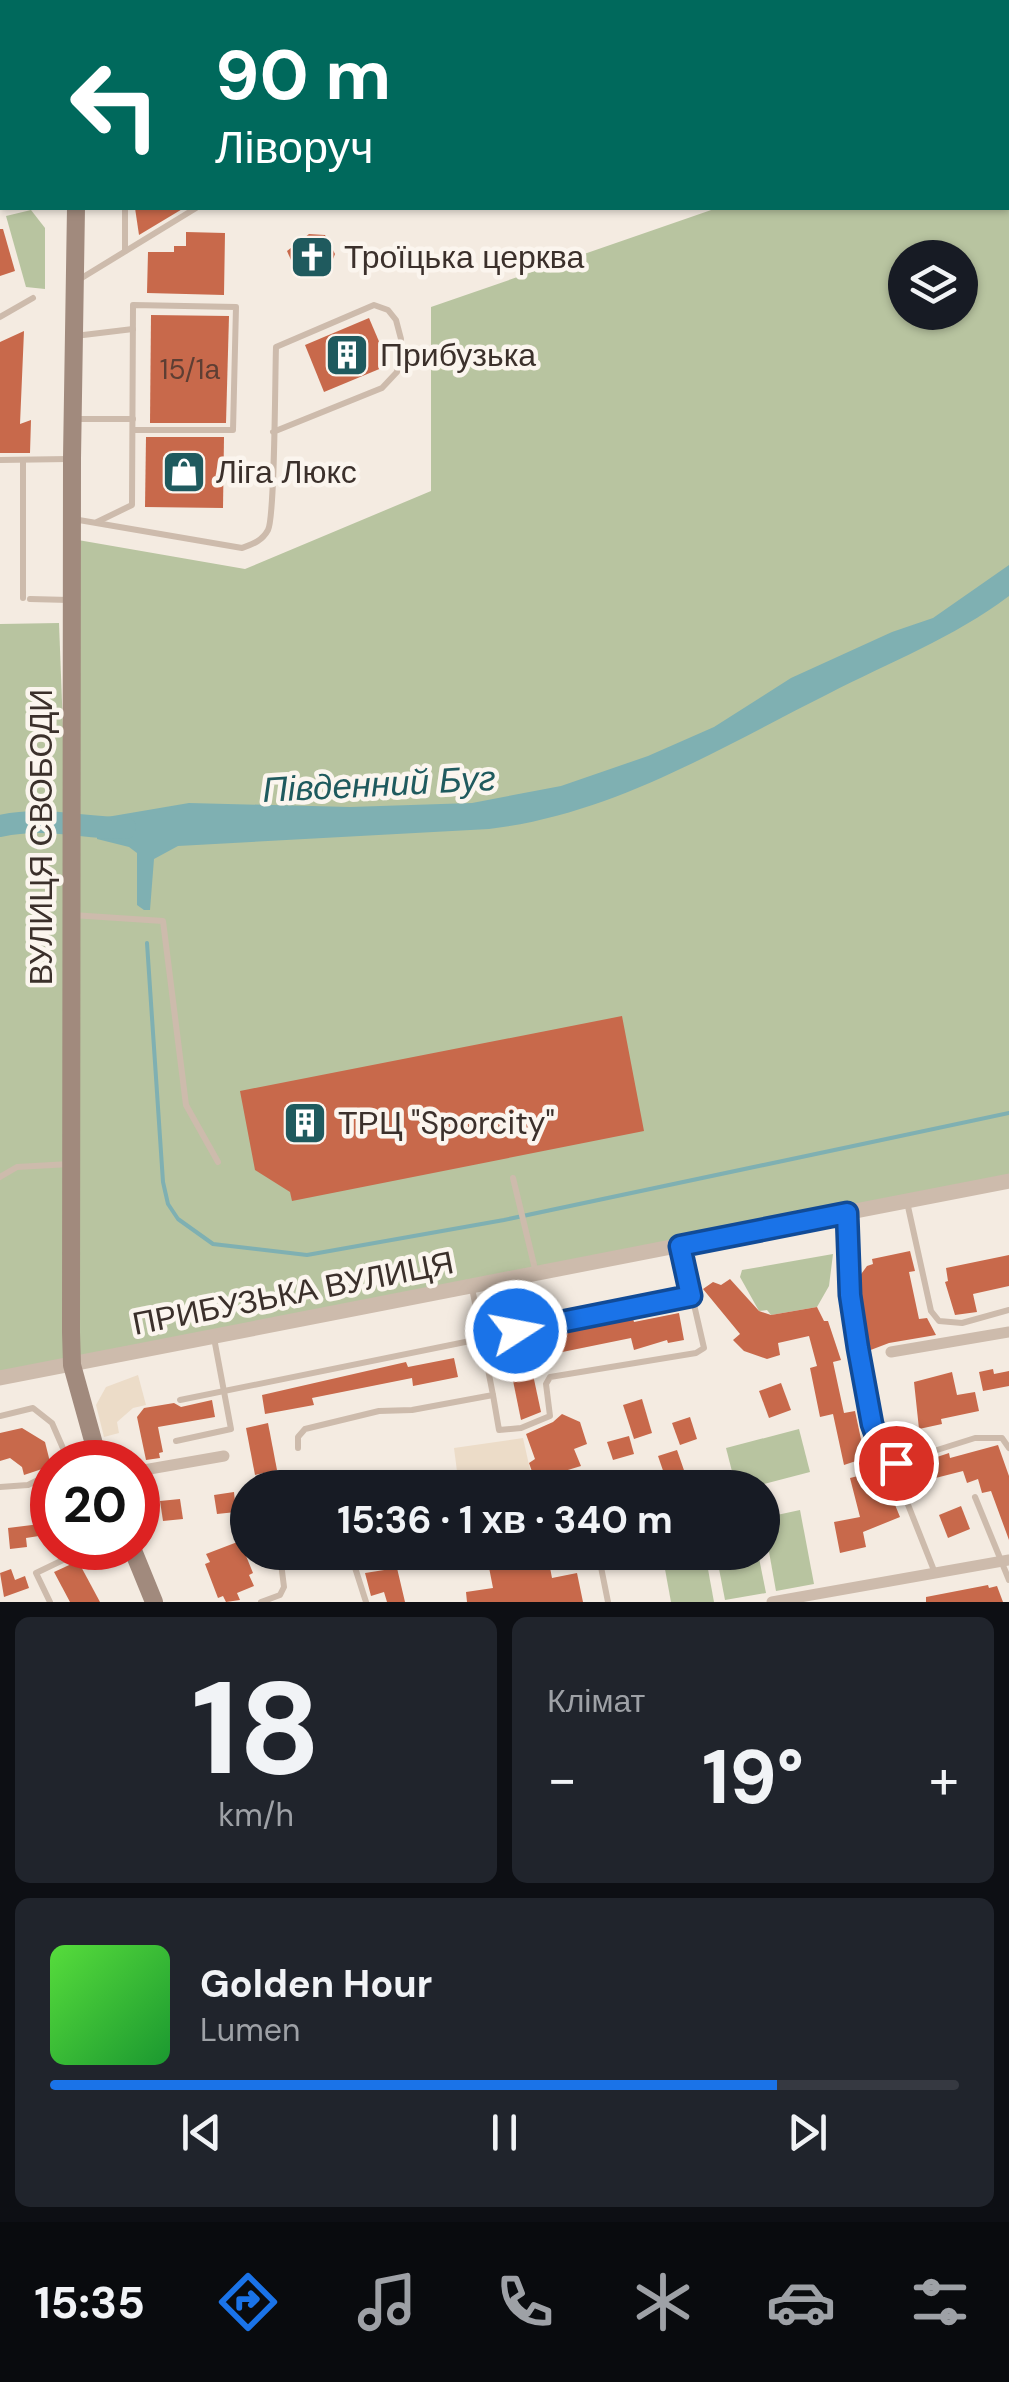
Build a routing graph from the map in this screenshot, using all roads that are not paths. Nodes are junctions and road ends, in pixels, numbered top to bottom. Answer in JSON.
{"nodes":[{"id":1,"x":76,"y":210,"type":"edge"},
{"id":2,"x":124,"y":210,"type":"edge"},
{"id":3,"x":193,"y":210,"type":"edge"},
{"id":4,"x":124,"y":252,"type":"junction"},
{"id":5,"x":74,"y":282,"type":"junction"},
{"id":6,"x":33,"y":298,"type":"dead end"},
{"id":7,"x":0,"y":318,"type":"edge"},
{"id":8,"x":133,"y":330,"type":"junction"},
{"id":9,"x":74,"y":336,"type":"junction"},
{"id":10,"x":72,"y":419,"type":"junction"},
{"id":11,"x":133,"y":419,"type":"junction"},
{"id":12,"x":133,"y":430,"type":"junction"},
{"id":13,"x":273,"y":432,"type":"junction"},
{"id":14,"x":72,"y":458,"type":"junction"},
{"id":15,"x":0,"y":460,"type":"edge"},
{"id":16,"x":24,"y":460,"type":"junction"},
{"id":17,"x":72,"y":519,"type":"junction"},
{"id":18,"x":96,"y":522,"type":"junction"},
{"id":19,"x":71,"y":600,"type":"junction"},
{"id":20,"x":71,"y":916,"type":"junction"},
{"id":21,"x":218,"y":1162,"type":"dead end"},
{"id":22,"x":71,"y":1164,"type":"junction"},
{"id":23,"x":0,"y":1177,"type":"edge"},
{"id":24,"x":513,"y":1178,"type":"dead end"},
{"id":25,"x":1009,"y":1181,"type":"edge"},
{"id":26,"x":907,"y":1201,"type":"junction"},
{"id":27,"x":847,"y":1213,"type":"junction"},
{"id":28,"x":680,"y":1246,"type":"junction"},
{"id":29,"x":536,"y":1274,"type":"junction"},
{"id":30,"x":472,"y":1286,"type":"junction"},
{"id":31,"x":691,"y":1296,"type":"junction"},
{"id":32,"x":1009,"y":1310,"type":"edge"},
{"id":33,"x":1009,"y":1332,"type":"edge"},
{"id":34,"x":214,"y":1337,"type":"junction"},
{"id":35,"x":482,"y":1338,"type":"junction"},
{"id":36,"x":891,"y":1352,"type":"dead end"},
{"id":37,"x":72,"y":1365,"type":"junction"},
{"id":38,"x":0,"y":1378,"type":"edge"},
{"id":39,"x":224,"y":1392,"type":"junction"},
{"id":40,"x":493,"y":1395,"type":"junction"},
{"id":41,"x":180,"y":1400,"type":"dead end"},
{"id":42,"x":0,"y":1416,"type":"edge"},
{"id":43,"x":61,"y":1440,"type":"edge"},
{"id":44,"x":92,"y":1440,"type":"edge"},
{"id":45,"x":176,"y":1441,"type":"dead end"},
{"id":46,"x":298,"y":1448,"type":"dead end"},
{"id":47,"x":1009,"y":1448,"type":"edge"},
{"id":48,"x":224,"y":1456,"type":"dead end"},
{"id":49,"x":160,"y":1468,"type":"edge"},
{"id":50,"x":30,"y":1484,"type":"edge"},
{"id":51,"x":902,"y":1486,"type":"dead end"},
{"id":52,"x":0,"y":1487,"type":"edge"},
{"id":53,"x":975,"y":1497,"type":"dead end"},
{"id":54,"x":1005,"y":1561,"type":"edge"},
{"id":55,"x":42,"y":1570,"type":"edge"},
{"id":56,"x":141,"y":1570,"type":"edge"},
{"id":57,"x":281,"y":1570,"type":"edge"},
{"id":58,"x":356,"y":1570,"type":"edge"},
{"id":59,"x":602,"y":1570,"type":"edge"},
{"id":60,"x":935,"y":1573,"type":"junction"},
{"id":61,"x":1009,"y":1580,"type":"edge"},
{"id":62,"x":50,"y":1602,"type":"edge"},
{"id":63,"x":154,"y":1602,"type":"edge"},
{"id":64,"x":261,"y":1602,"type":"edge"},
{"id":65,"x":366,"y":1602,"type":"edge"},
{"id":66,"x":608,"y":1602,"type":"edge"},
{"id":67,"x":776,"y":1602,"type":"edge"}],
"edges":[{"from":1,"to":5,"type":"main road","name":"ВУЛИЦЯ СВОБОДИ"},
{"from":2,"to":4,"type":"lane"},
{"from":3,"to":4,"type":"lane"},
{"from":4,"to":5,"type":"lane"},
{"from":5,"to":9,"type":"main road","name":"ВУЛИЦЯ СВОБОДИ"},
{"from":6,"to":7,"type":"lane"},
{"from":8,"to":9,"type":"lane"},
{"from":8,"to":11,"type":"lane"},
{"from":8,"to":12,"type":"lane"},
{"from":9,"to":10,"type":"main road","name":"ВУЛИЦЯ СВОБОДИ"},
{"from":10,"to":11,"type":"lane"},
{"from":10,"to":14,"type":"main road","name":"ВУЛИЦЯ СВОБОДИ"},
{"from":11,"to":12,"type":"lane"},
{"from":12,"to":18,"type":"lane"},
{"from":13,"to":13,"type":"lane"},
{"from":13,"to":18,"type":"lane"},
{"from":14,"to":16,"type":"lane"},
{"from":14,"to":17,"type":"main road","name":"ВУЛИЦЯ СВОБОДИ"},
{"from":15,"to":16,"type":"lane"},
{"from":16,"to":19,"type":"lane"},
{"from":17,"to":18,"type":"lane"},
{"from":17,"to":19,"type":"main road","name":"ВУЛИЦЯ СВОБОДИ"},
{"from":19,"to":20,"type":"main road","name":"ВУЛИЦЯ СВОБОДИ"},
{"from":20,"to":21,"type":"lane"},
{"from":20,"to":22,"type":"main road","name":"ВУЛИЦЯ СВОБОДИ"},
{"from":22,"to":23,"type":"lane"},
{"from":22,"to":37,"type":"main road","name":"ВУЛИЦЯ СВОБОДИ"},
{"from":24,"to":29,"type":"lane"},
{"from":25,"to":26,"type":"street","name":"ПРИБУЗЬКА ВУЛИЦЯ"},
{"from":26,"to":27,"type":"street","name":"ПРИБУЗЬКА ВУЛИЦЯ"},
{"from":26,"to":32,"type":"lane"},
{"from":27,"to":28,"type":"street","name":"ПРИБУЗЬКА ВУЛИЦЯ"},
{"from":27,"to":47,"type":"lane"},
{"from":28,"to":29,"type":"street","name":"ПРИБУЗЬКА ВУЛИЦЯ"},
{"from":28,"to":31,"type":"lane"},
{"from":29,"to":30,"type":"street","name":"ПРИБУЗЬКА ВУЛИЦЯ"},
{"from":30,"to":34,"type":"street","name":"ПРИБУЗЬКА ВУЛИЦЯ"},
{"from":30,"to":35,"type":"lane"},
{"from":31,"to":35,"type":"lane"},
{"from":31,"to":40,"type":"lane"},
{"from":33,"to":36,"type":"street"},
{"from":34,"to":37,"type":"street","name":"ПРИБУЗЬКА ВУЛИЦЯ"},
{"from":34,"to":39,"type":"lane"},
{"from":35,"to":39,"type":"lane"},
{"from":35,"to":40,"type":"lane"},
{"from":37,"to":38,"type":"street","name":"ПРИБУЗЬКА ВУЛИЦЯ"},
{"from":37,"to":44,"type":"main road","name":"ВУЛИЦЯ СВОБОДИ"},
{"from":39,"to":41,"type":"lane"},
{"from":39,"to":45,"type":"lane"},
{"from":40,"to":46,"type":"lane"},
{"from":42,"to":43,"type":"lane"},
{"from":48,"to":49,"type":"street"},
{"from":50,"to":52,"type":"lane"},
{"from":51,"to":60,"type":"lane"},
{"from":53,"to":54,"type":"lane"},
{"from":54,"to":60,"type":"street"},
{"from":54,"to":61,"type":"lane"},
{"from":55,"to":62,"type":"lane"},
{"from":56,"to":63,"type":"main road"},
{"from":57,"to":64,"type":"lane"},
{"from":58,"to":65,"type":"lane"},
{"from":59,"to":66,"type":"lane"},
{"from":60,"to":67,"type":"street"}]}
